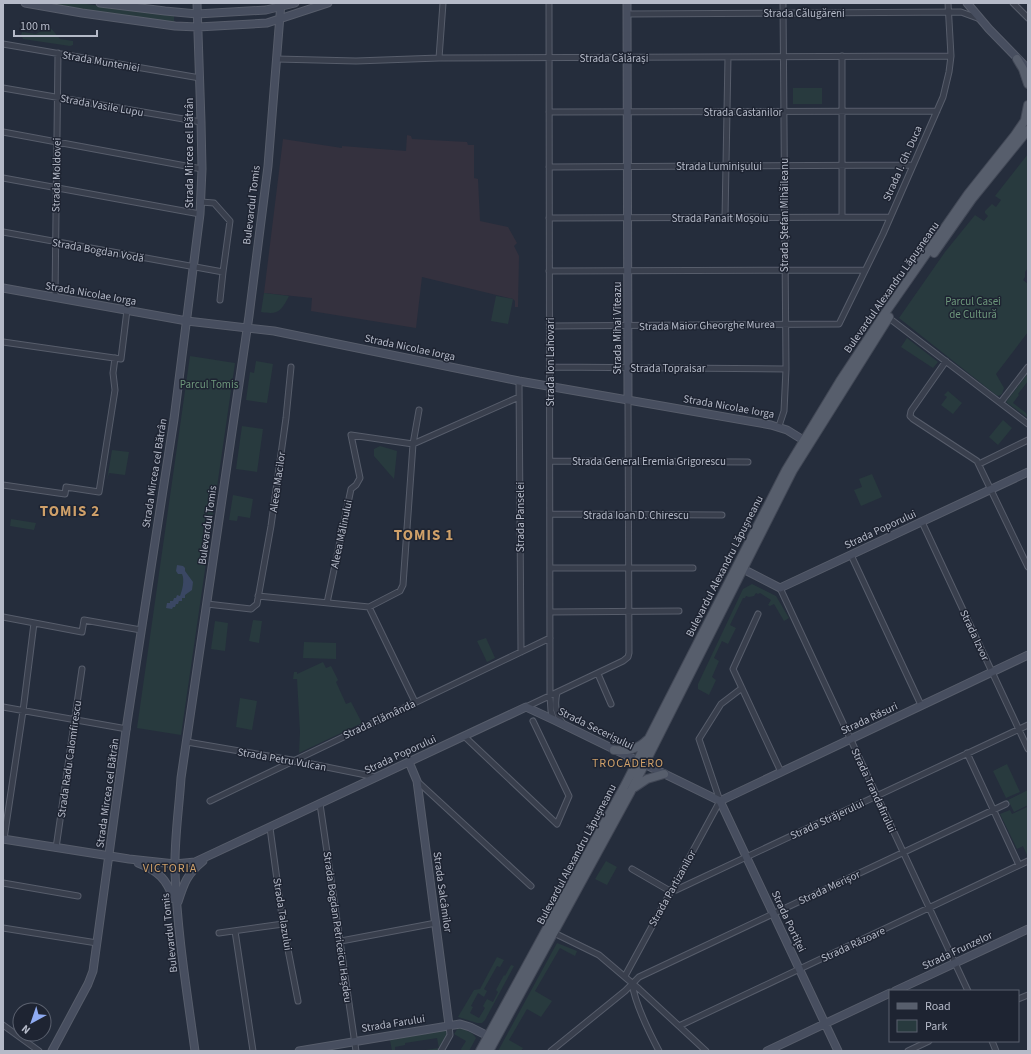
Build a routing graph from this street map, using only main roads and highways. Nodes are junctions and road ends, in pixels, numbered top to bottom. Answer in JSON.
{"nodes":[{"id":1,"x":1028,"y":64,"type":"edge"},
{"id":2,"x":1028,"y":84,"type":"edge"},
{"id":3,"x":1028,"y":105,"type":"edge"},
{"id":4,"x":1027,"y":118,"type":"edge"},
{"id":5,"x":1028,"y":131,"type":"edge"},
{"id":6,"x":806,"y":442,"type":"junction"},
{"id":7,"x":650,"y":737,"type":"junction"},
{"id":8,"x":614,"y":750,"type":"road end"},
{"id":9,"x":641,"y":763,"type":"junction"},
{"id":10,"x":664,"y":774,"type":"road end"},
{"id":11,"x":631,"y":791,"type":"junction"},
{"id":12,"x":480,"y":1051,"type":"edge"},
{"id":13,"x":489,"y":1051,"type":"edge"}],
"edges":[{"from":1,"to":2,"type":"main road"},
{"from":3,"to":4,"type":"main road"},
{"from":4,"to":6,"type":"main road","name":"Bulevardul Alexandru Lăpușneanu"},
{"from":5,"to":6,"type":"main road","name":"Bulevardul Alexandru Lăpușneanu"},
{"from":6,"to":7,"type":"main road","name":"Bulevardul Alexandru Lăpușneanu"},
{"from":6,"to":9,"type":"main road","name":"Bulevardul Alexandru Lăpușneanu"},
{"from":7,"to":8,"type":"main road"},
{"from":7,"to":9,"type":"main road","name":"Bulevardul Alexandru Lăpușneanu"},
{"from":9,"to":11,"type":"main road","name":"Bulevardul Alexandru Lăpușneanu"},
{"from":9,"to":12,"type":"main road","name":"Bulevardul Alexandru Lăpușneanu"},
{"from":10,"to":11,"type":"main road"},
{"from":11,"to":13,"type":"main road","name":"Bulevardul Alexandru Lăpușneanu"}]}
